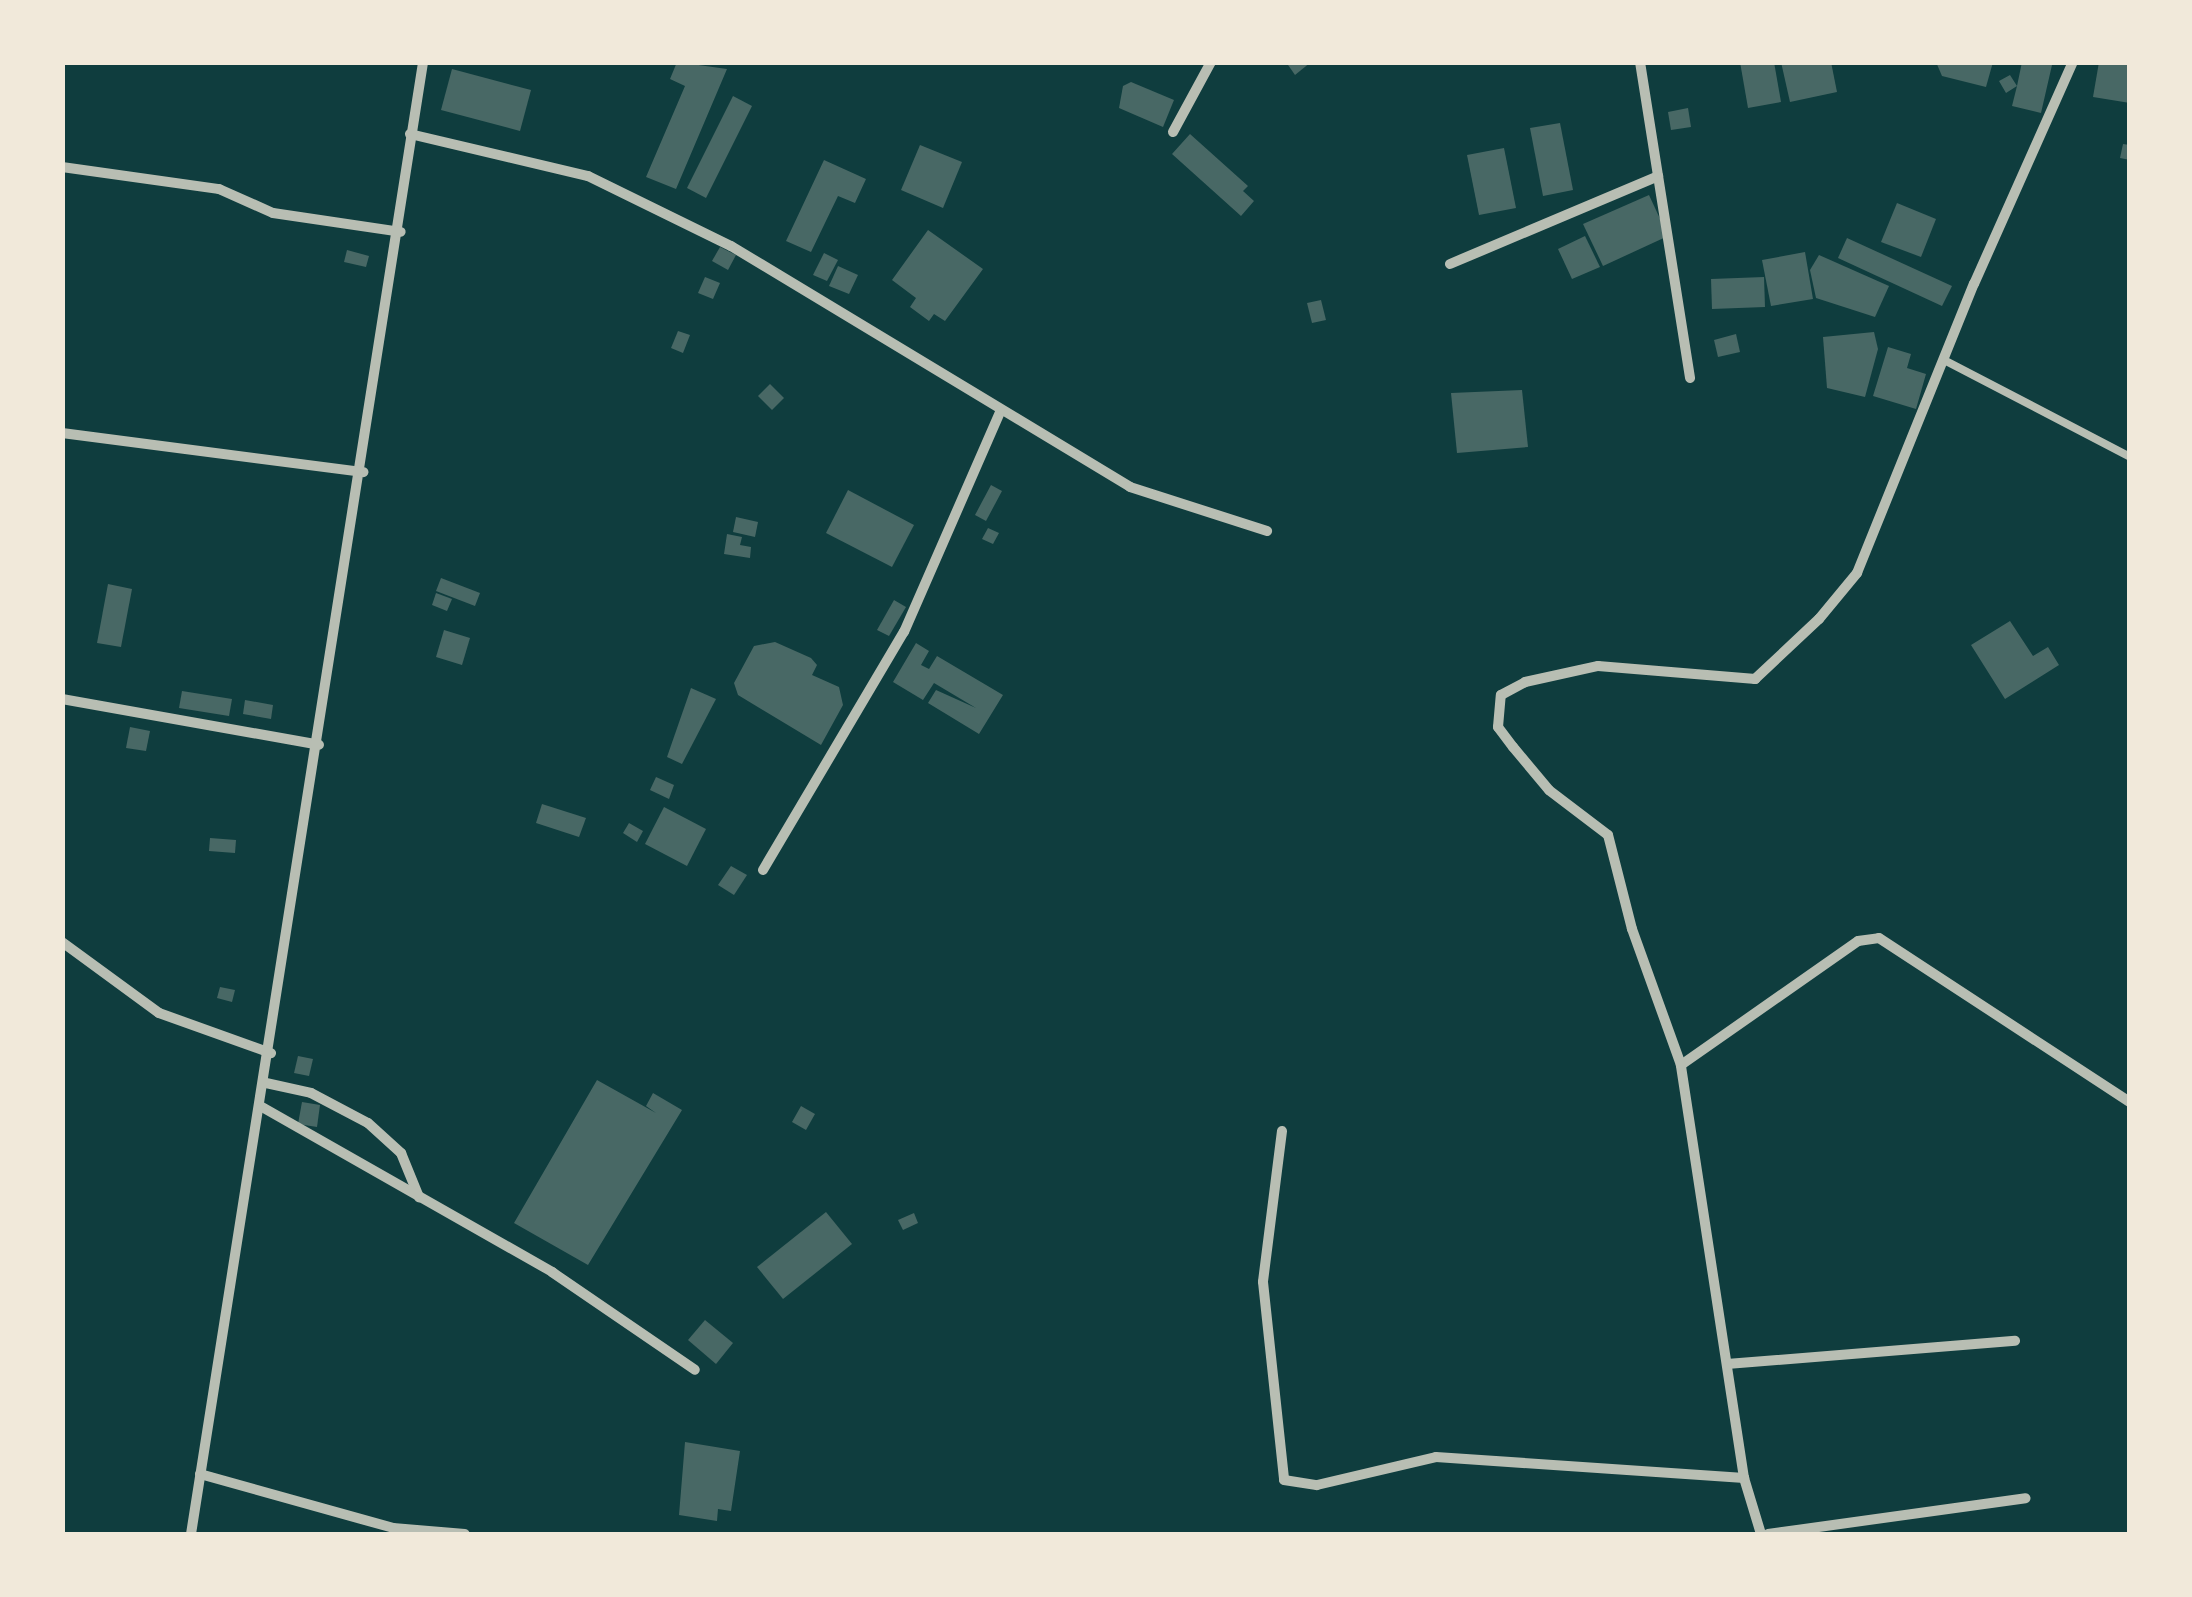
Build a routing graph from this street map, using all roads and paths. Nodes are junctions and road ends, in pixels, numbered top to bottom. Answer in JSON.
{"nodes":[{"id":1,"x":423,"y":62,"type":"edge"},
{"id":2,"x":1211,"y":62,"type":"edge"},
{"id":3,"x":1640,"y":62,"type":"edge"},
{"id":4,"x":2073,"y":62,"type":"edge"},
{"id":5,"x":1173,"y":132,"type":"dead end"},
{"id":6,"x":410,"y":134,"type":"junction"},
{"id":7,"x":62,"y":168,"type":"edge"},
{"id":8,"x":1658,"y":176,"type":"junction"},
{"id":9,"x":400,"y":232,"type":"junction"},
{"id":10,"x":1450,"y":264,"type":"dead end"},
{"id":11,"x":1944,"y":360,"type":"junction"},
{"id":12,"x":1690,"y":378,"type":"dead end"},
{"id":13,"x":1000,"y":412,"type":"junction"},
{"id":14,"x":62,"y":433,"type":"edge"},
{"id":15,"x":2130,"y":457,"type":"edge"},
{"id":16,"x":363,"y":472,"type":"junction"},
{"id":17,"x":1267,"y":531,"type":"dead end"},
{"id":18,"x":62,"y":698,"type":"edge"},
{"id":19,"x":319,"y":745,"type":"junction"},
{"id":20,"x":763,"y":870,"type":"dead end"},
{"id":21,"x":62,"y":942,"type":"edge"},
{"id":22,"x":272,"y":1053,"type":"junction"},
{"id":23,"x":1681,"y":1066,"type":"junction"},
{"id":24,"x":266,"y":1083,"type":"junction"},
{"id":25,"x":2130,"y":1102,"type":"edge"},
{"id":26,"x":262,"y":1107,"type":"junction"},
{"id":27,"x":1282,"y":1131,"type":"dead end"},
{"id":28,"x":419,"y":1197,"type":"junction"},
{"id":29,"x":2014,"y":1341,"type":"dead end"},
{"id":30,"x":1727,"y":1364,"type":"junction"},
{"id":31,"x":695,"y":1370,"type":"dead end"},
{"id":32,"x":200,"y":1474,"type":"junction"},
{"id":33,"x":1744,"y":1478,"type":"junction"},
{"id":34,"x":2026,"y":1498,"type":"dead end"},
{"id":35,"x":191,"y":1534,"type":"edge"},
{"id":36,"x":465,"y":1534,"type":"edge"},
{"id":37,"x":1764,"y":1534,"type":"edge"}],
"edges":[{"from":1,"to":6,"type":"street"},
{"from":2,"to":5,"type":"street"},
{"from":3,"to":8,"type":"street"},
{"from":4,"to":11,"type":"street"},
{"from":6,"to":9,"type":"street"},
{"from":6,"to":13,"type":"street"},
{"from":7,"to":9,"type":"street"},
{"from":8,"to":10,"type":"street"},
{"from":8,"to":12,"type":"street"},
{"from":9,"to":16,"type":"street"},
{"from":11,"to":15,"type":"lane"},
{"from":11,"to":23,"type":"street"},
{"from":13,"to":17,"type":"street"},
{"from":13,"to":20,"type":"street"},
{"from":14,"to":16,"type":"street"},
{"from":16,"to":19,"type":"street"},
{"from":18,"to":19,"type":"street"},
{"from":19,"to":22,"type":"street"},
{"from":21,"to":22,"type":"street"},
{"from":22,"to":24,"type":"street"},
{"from":23,"to":25,"type":"street"},
{"from":23,"to":30,"type":"street"},
{"from":24,"to":26,"type":"street"},
{"from":24,"to":28,"type":"street"},
{"from":26,"to":28,"type":"street"},
{"from":26,"to":32,"type":"street"},
{"from":27,"to":33,"type":"street"},
{"from":28,"to":31,"type":"street"},
{"from":29,"to":30,"type":"street"},
{"from":30,"to":33,"type":"street"},
{"from":32,"to":35,"type":"street"},
{"from":32,"to":36,"type":"street"},
{"from":33,"to":37,"type":"street"},
{"from":34,"to":37,"type":"street"}]}
